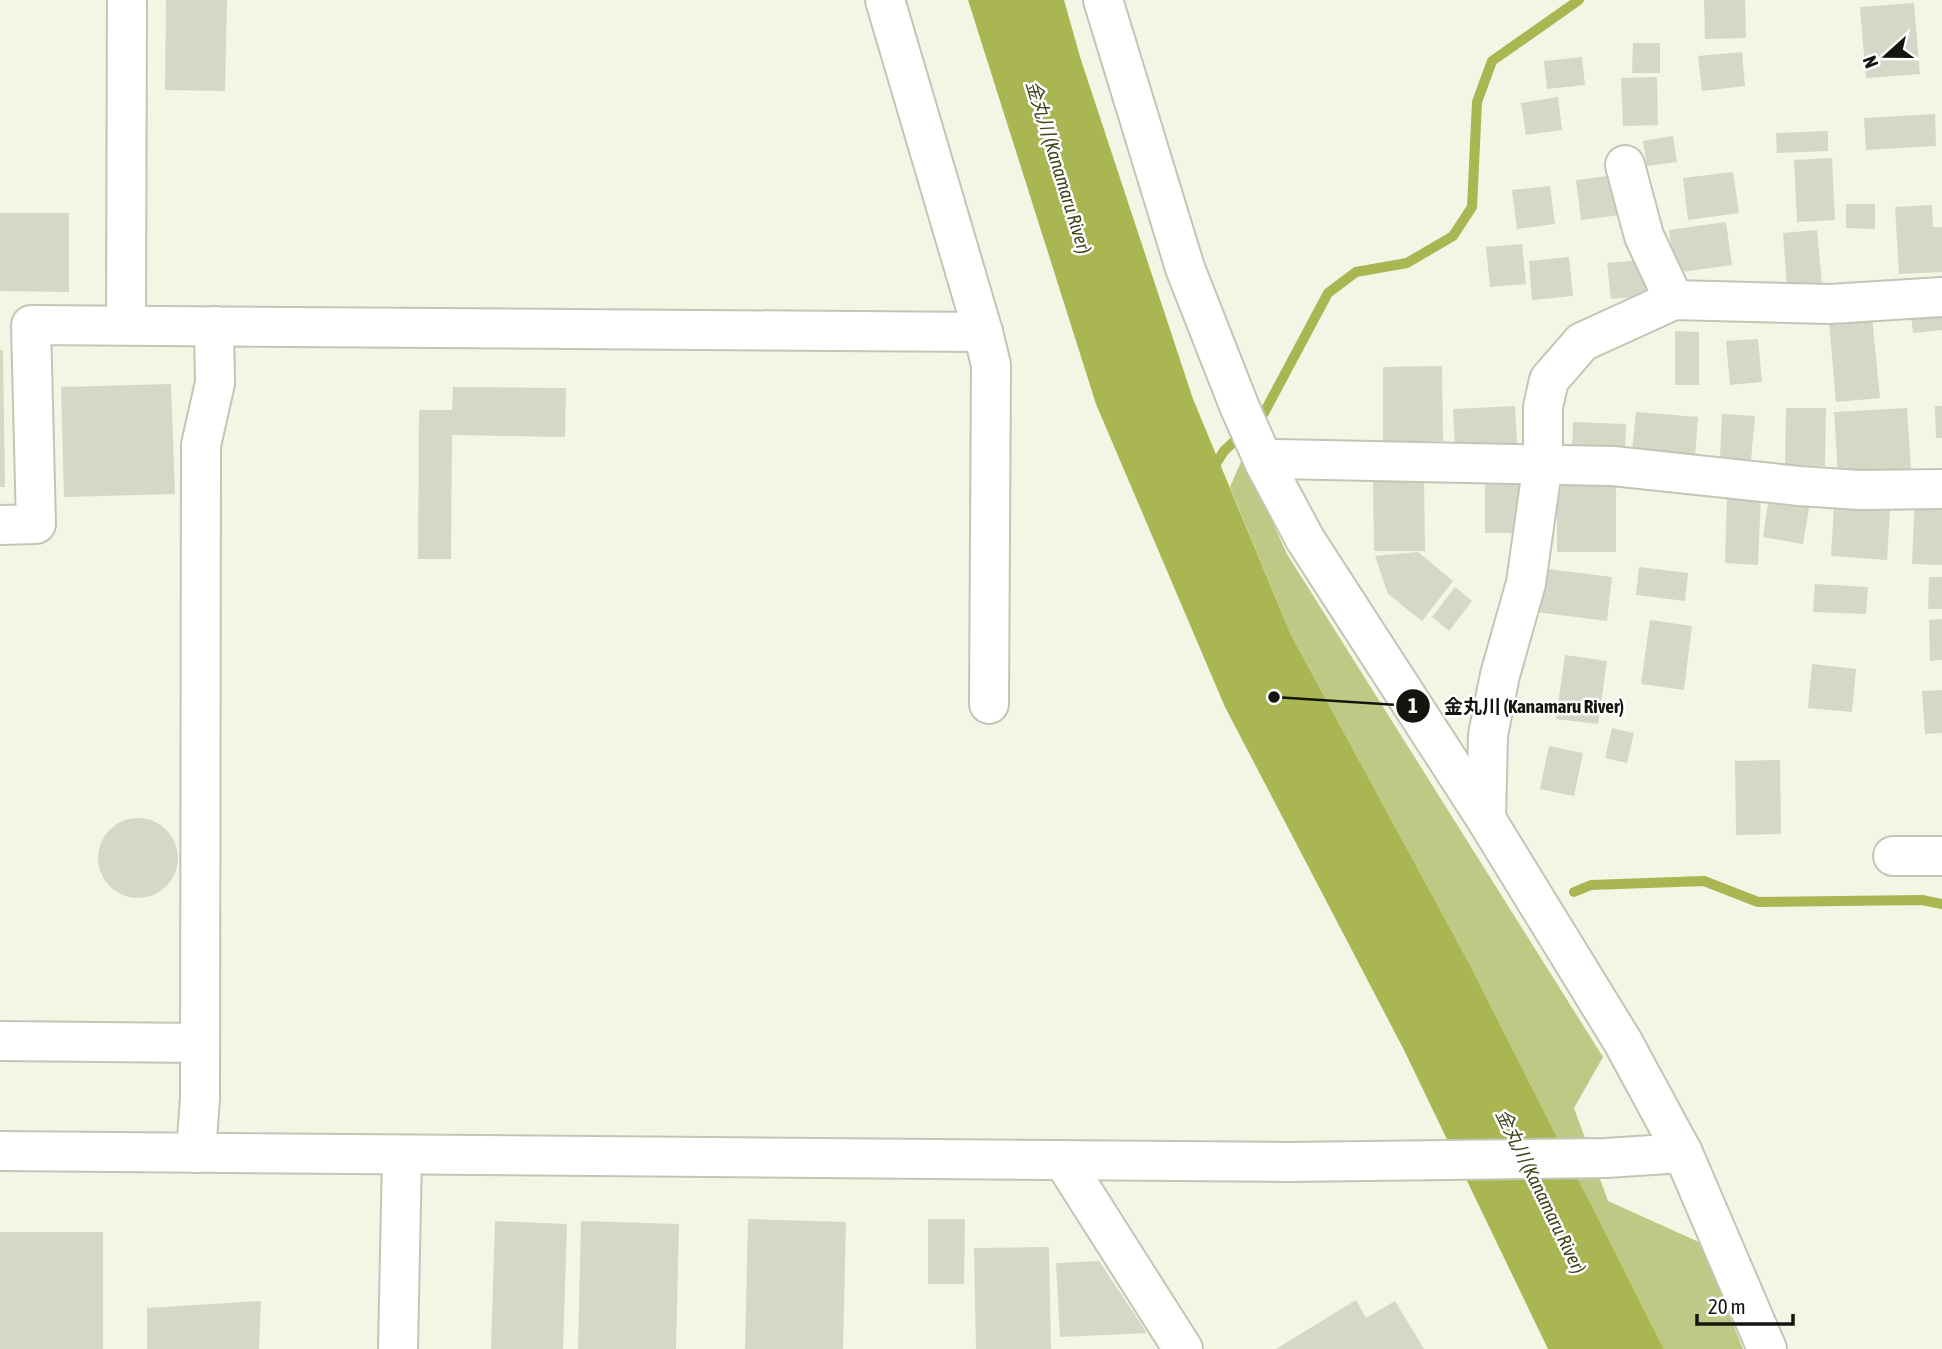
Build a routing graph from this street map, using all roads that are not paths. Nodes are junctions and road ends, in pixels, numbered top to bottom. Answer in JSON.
{"nodes":[{"id":1,"x":127,"y":0,"type":"edge"},
{"id":2,"x":885,"y":0,"type":"edge"},
{"id":3,"x":1103,"y":0,"type":"edge"},
{"id":4,"x":1625,"y":165,"type":"dead end"},
{"id":5,"x":1942,"y":298,"type":"edge"},
{"id":6,"x":1674,"y":300,"type":"junction"},
{"id":7,"x":126,"y":326,"type":"junction"},
{"id":8,"x":214,"y":326,"type":"junction"},
{"id":9,"x":983,"y":332,"type":"junction"},
{"id":10,"x":1261,"y":455,"type":"junction"},
{"id":11,"x":1544,"y":463,"type":"junction"},
{"id":12,"x":1942,"y":489,"type":"edge"},
{"id":13,"x":0,"y":525,"type":"edge"},
{"id":14,"x":989,"y":704,"type":"dead end"},
{"id":15,"x":1486,"y":819,"type":"junction"},
{"id":16,"x":1893,"y":856,"type":"dead end"},
{"id":17,"x":1942,"y":856,"type":"edge"},
{"id":18,"x":0,"y":1041,"type":"edge"},
{"id":19,"x":200,"y":1043,"type":"junction"},
{"id":20,"x":0,"y":1151,"type":"edge"},
{"id":21,"x":196,"y":1153,"type":"junction"},
{"id":22,"x":1683,"y":1153,"type":"junction"},
{"id":23,"x":402,"y":1155,"type":"junction"},
{"id":24,"x":1063,"y":1160,"type":"junction"},
{"id":25,"x":398,"y":1349,"type":"edge"},
{"id":26,"x":1183,"y":1349,"type":"edge"},
{"id":27,"x":1767,"y":1349,"type":"edge"}],
"edges":[{"from":1,"to":7,"type":"street"},
{"from":2,"to":9,"type":"street"},
{"from":3,"to":10,"type":"street"},
{"from":4,"to":6,"type":"street"},
{"from":5,"to":6,"type":"street"},
{"from":6,"to":11,"type":"street"},
{"from":7,"to":8,"type":"street"},
{"from":7,"to":13,"type":"street"},
{"from":8,"to":9,"type":"street"},
{"from":8,"to":19,"type":"street"},
{"from":9,"to":14,"type":"street"},
{"from":10,"to":11,"type":"street"},
{"from":10,"to":15,"type":"street"},
{"from":11,"to":12,"type":"street"},
{"from":11,"to":15,"type":"street"},
{"from":15,"to":22,"type":"street"},
{"from":16,"to":17,"type":"street"},
{"from":18,"to":19,"type":"street"},
{"from":19,"to":21,"type":"street"},
{"from":20,"to":21,"type":"street"},
{"from":21,"to":23,"type":"street"},
{"from":22,"to":24,"type":"street"},
{"from":22,"to":27,"type":"street"},
{"from":23,"to":24,"type":"street"},
{"from":23,"to":25,"type":"street"},
{"from":24,"to":26,"type":"street"}]}
